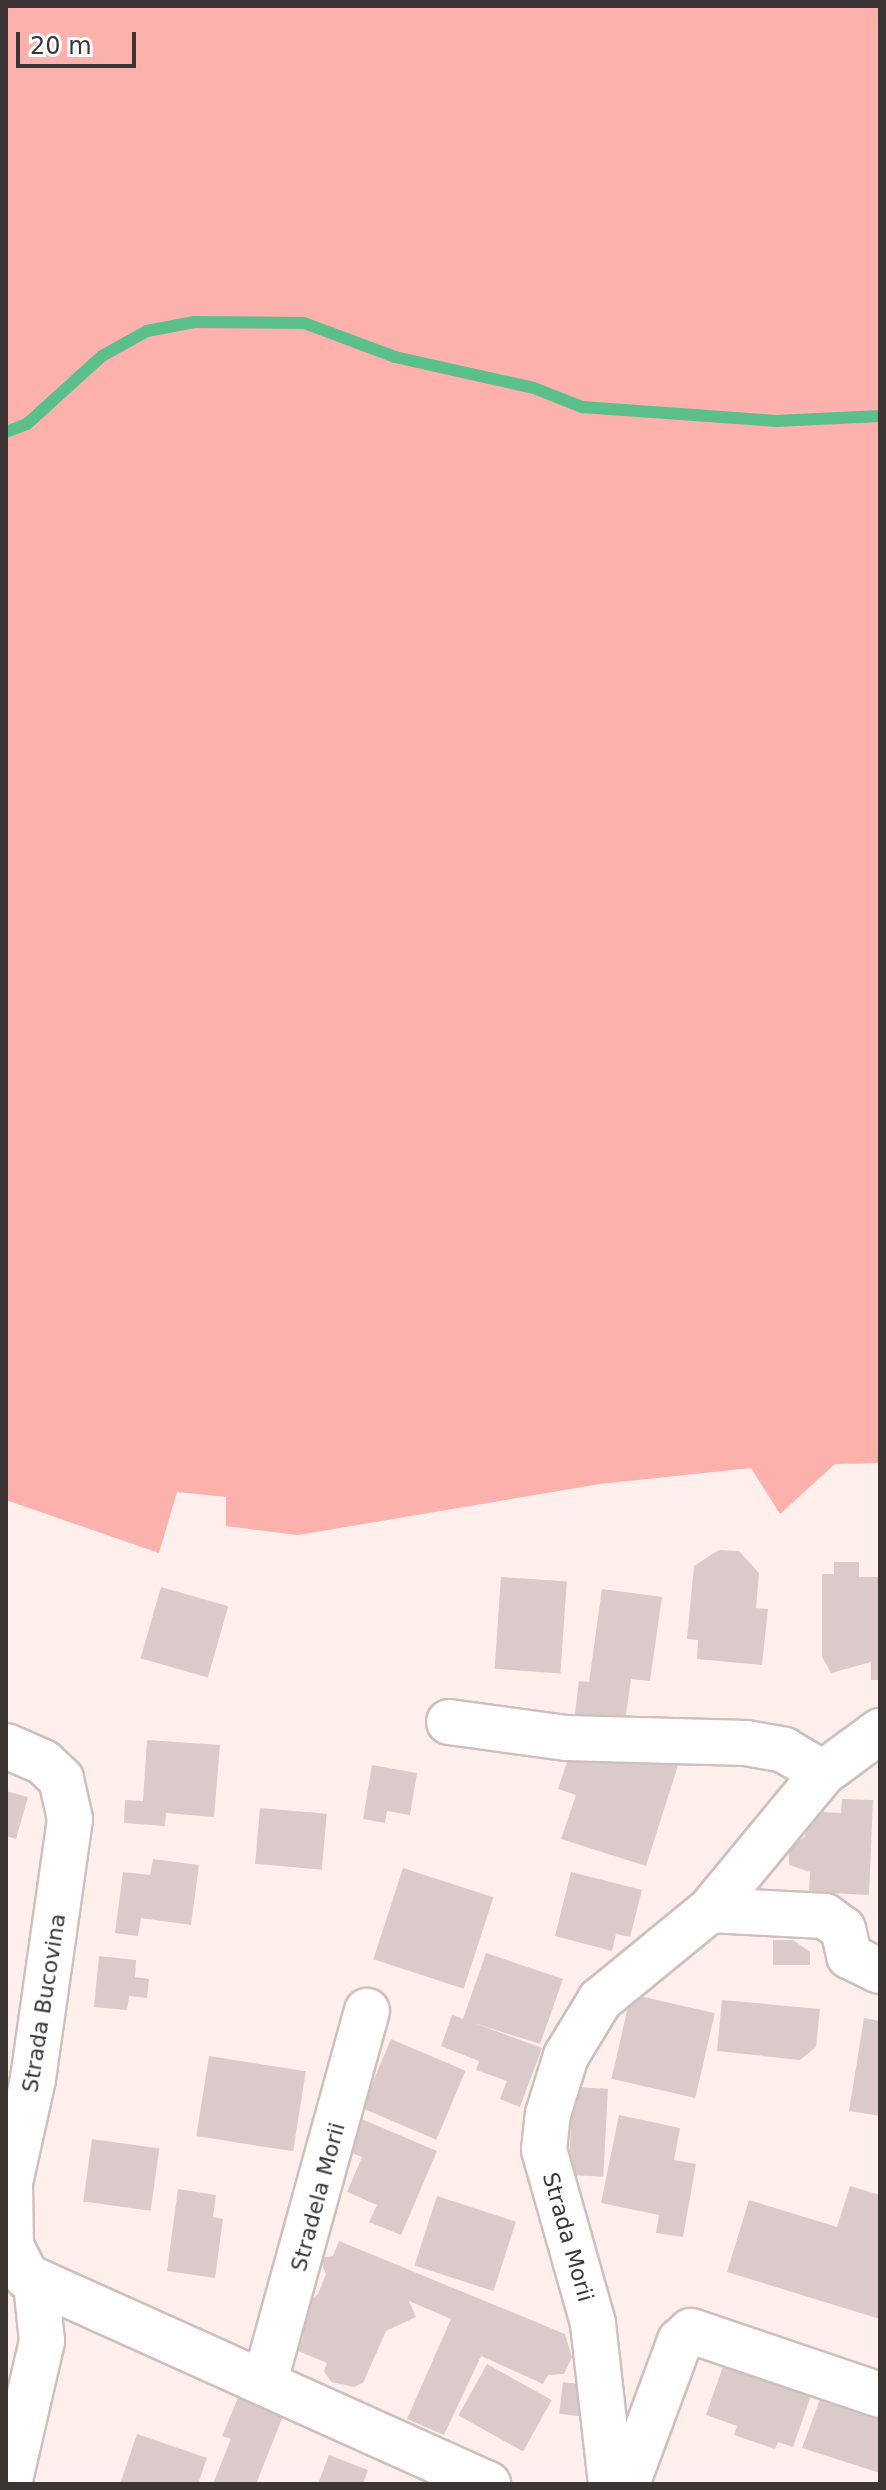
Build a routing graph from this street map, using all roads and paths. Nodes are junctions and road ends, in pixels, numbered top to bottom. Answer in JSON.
{"nodes":[{"id":1,"x":449,"y":1722,"type":"dead end"},
{"id":2,"x":880,"y":1731,"type":"edge"},
{"id":3,"x":6,"y":1746,"type":"edge"},
{"id":4,"x":823,"y":1773,"type":"junction"},
{"id":5,"x":710,"y":1910,"type":"junction"},
{"id":6,"x":880,"y":1971,"type":"edge"},
{"id":7,"x":367,"y":2011,"type":"dead end"},
{"id":8,"x":36,"y":2284,"type":"junction"},
{"id":9,"x":265,"y":2381,"type":"junction"},
{"id":10,"x":880,"y":2395,"type":"edge"},
{"id":11,"x":9,"y":2484,"type":"edge"},
{"id":12,"x":488,"y":2484,"type":"edge"},
{"id":13,"x":611,"y":2484,"type":"edge"},
{"id":14,"x":627,"y":2484,"type":"edge"}],
"edges":[{"from":1,"to":4,"type":"street"},
{"from":2,"to":4,"type":"street","name":"Strada Morii"},
{"from":3,"to":8,"type":"street","name":"Strada Bucovina"},
{"from":4,"to":5,"type":"street","name":"Strada Morii"},
{"from":5,"to":6,"type":"street"},
{"from":5,"to":13,"type":"street","name":"Strada Morii"},
{"from":7,"to":9,"type":"street","name":"Stradela Morii"},
{"from":8,"to":9,"type":"street"},
{"from":8,"to":11,"type":"street","name":"Strada Bucovina"},
{"from":9,"to":12,"type":"street"},
{"from":10,"to":14,"type":"street"}]}
